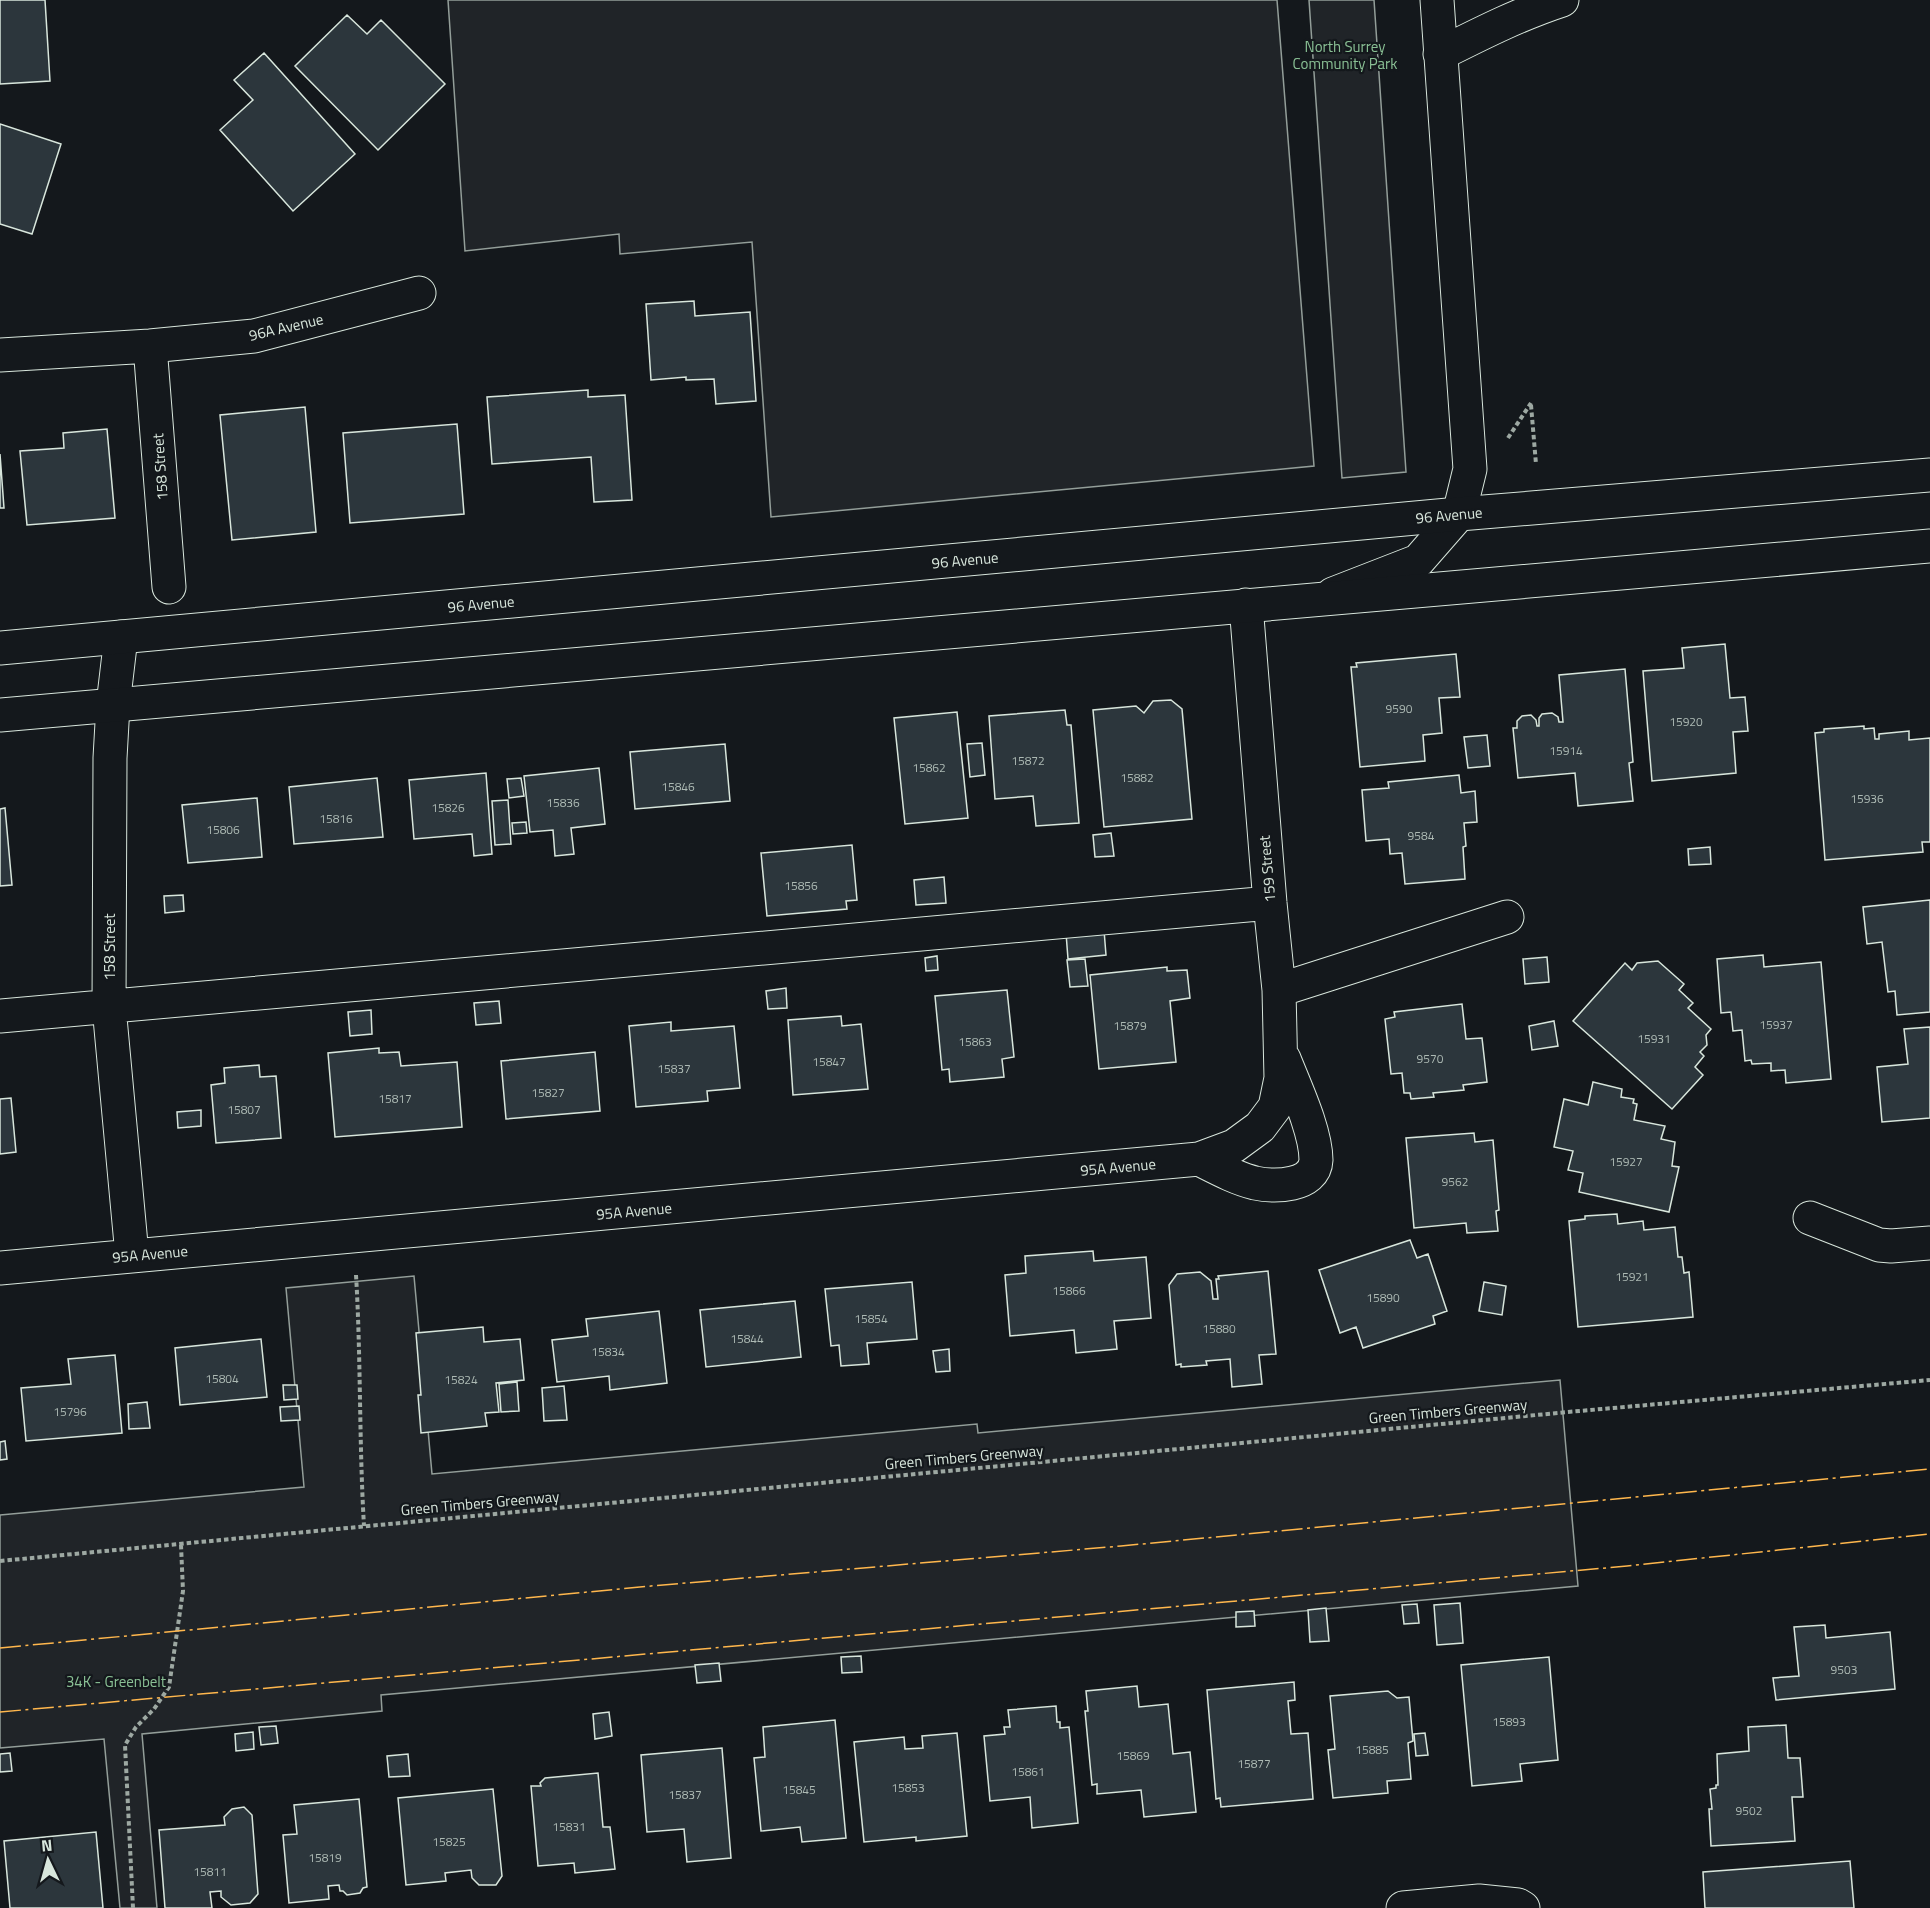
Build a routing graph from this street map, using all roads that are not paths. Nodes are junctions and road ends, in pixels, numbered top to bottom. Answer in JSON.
{"nodes":[{"id":1,"x":1437,"y":0,"type":"edge"},
{"id":2,"x":1562,"y":0,"type":"edge"},
{"id":3,"x":1440,"y":54,"type":"junction"},
{"id":4,"x":419,"y":293,"type":"dead end"},
{"id":5,"x":150,"y":346,"type":"junction"},
{"id":6,"x":0,"y":355,"type":"edge"},
{"id":7,"x":1930,"y":475,"type":"edge"},
{"id":8,"x":1459,"y":514,"type":"junction"},
{"id":9,"x":1930,"y":546,"type":"edge"},
{"id":10,"x":169,"y":588,"type":"dead end"},
{"id":11,"x":1322,"y":598,"type":"junction"},
{"id":12,"x":1246,"y":605,"type":"junction"},
{"id":13,"x":121,"y":638,"type":"junction"},
{"id":14,"x":0,"y":648,"type":"edge"},
{"id":15,"x":113,"y":705,"type":"junction"},
{"id":16,"x":0,"y":715,"type":"edge"},
{"id":17,"x":1270,"y":903,"type":"junction"},
{"id":18,"x":1507,"y":917,"type":"dead end"},
{"id":19,"x":1279,"y":990,"type":"junction"},
{"id":20,"x":109,"y":1007,"type":"junction"},
{"id":21,"x":0,"y":1016,"type":"edge"},
{"id":22,"x":1280,"y":1049,"type":"junction"},
{"id":23,"x":1260,"y":1127,"type":"joint"},
{"id":24,"x":1199,"y":1159,"type":"junction"},
{"id":25,"x":1810,"y":1218,"type":"dead end"},
{"id":26,"x":1930,"y":1242,"type":"edge"},
{"id":27,"x":132,"y":1255,"type":"junction"},
{"id":28,"x":0,"y":1268,"type":"edge"},
{"id":29,"x":1403,"y":1908,"type":"edge"},
{"id":30,"x":1523,"y":1908,"type":"edge"}],
"edges":[{"from":1,"to":3,"type":"main road"},
{"from":2,"to":3,"type":"main road"},
{"from":3,"to":8,"type":"main road"},
{"from":4,"to":5,"type":"main road","name":"96A Avenue"},
{"from":5,"to":6,"type":"main road","name":"96A Avenue"},
{"from":5,"to":10,"type":"main road","name":"158 Street"},
{"from":7,"to":8,"type":"main road","name":"96 Avenue"},
{"from":8,"to":11,"type":"main road"},
{"from":8,"to":13,"type":"main road","name":"96 Avenue"},
{"from":9,"to":11,"type":"main road"},
{"from":11,"to":12,"type":"main road"},
{"from":12,"to":15,"type":"main road"},
{"from":12,"to":17,"type":"main road","name":"159 Street"},
{"from":13,"to":14,"type":"main road","name":"96 Avenue"},
{"from":13,"to":15,"type":"main road","name":"158 Street"},
{"from":15,"to":16,"type":"main road"},
{"from":15,"to":20,"type":"main road","name":"158 Street"},
{"from":17,"to":19,"type":"main road","name":"159 Street"},
{"from":17,"to":20,"type":"main road"},
{"from":18,"to":19,"type":"main road"},
{"from":19,"to":22,"type":"main road","name":"159 Street"},
{"from":20,"to":21,"type":"main road"},
{"from":20,"to":27,"type":"main road","name":"158 Street"},
{"from":22,"to":23,"type":"main road","name":"159 Street"},
{"from":22,"to":24,"type":"main road"},
{"from":23,"to":24,"type":"main road","name":"95A Avenue"},
{"from":24,"to":27,"type":"main road","name":"95A Avenue"},
{"from":25,"to":26,"type":"main road"},
{"from":27,"to":28,"type":"main road","name":"95A Avenue"},
{"from":29,"to":30,"type":"main road"}]}
